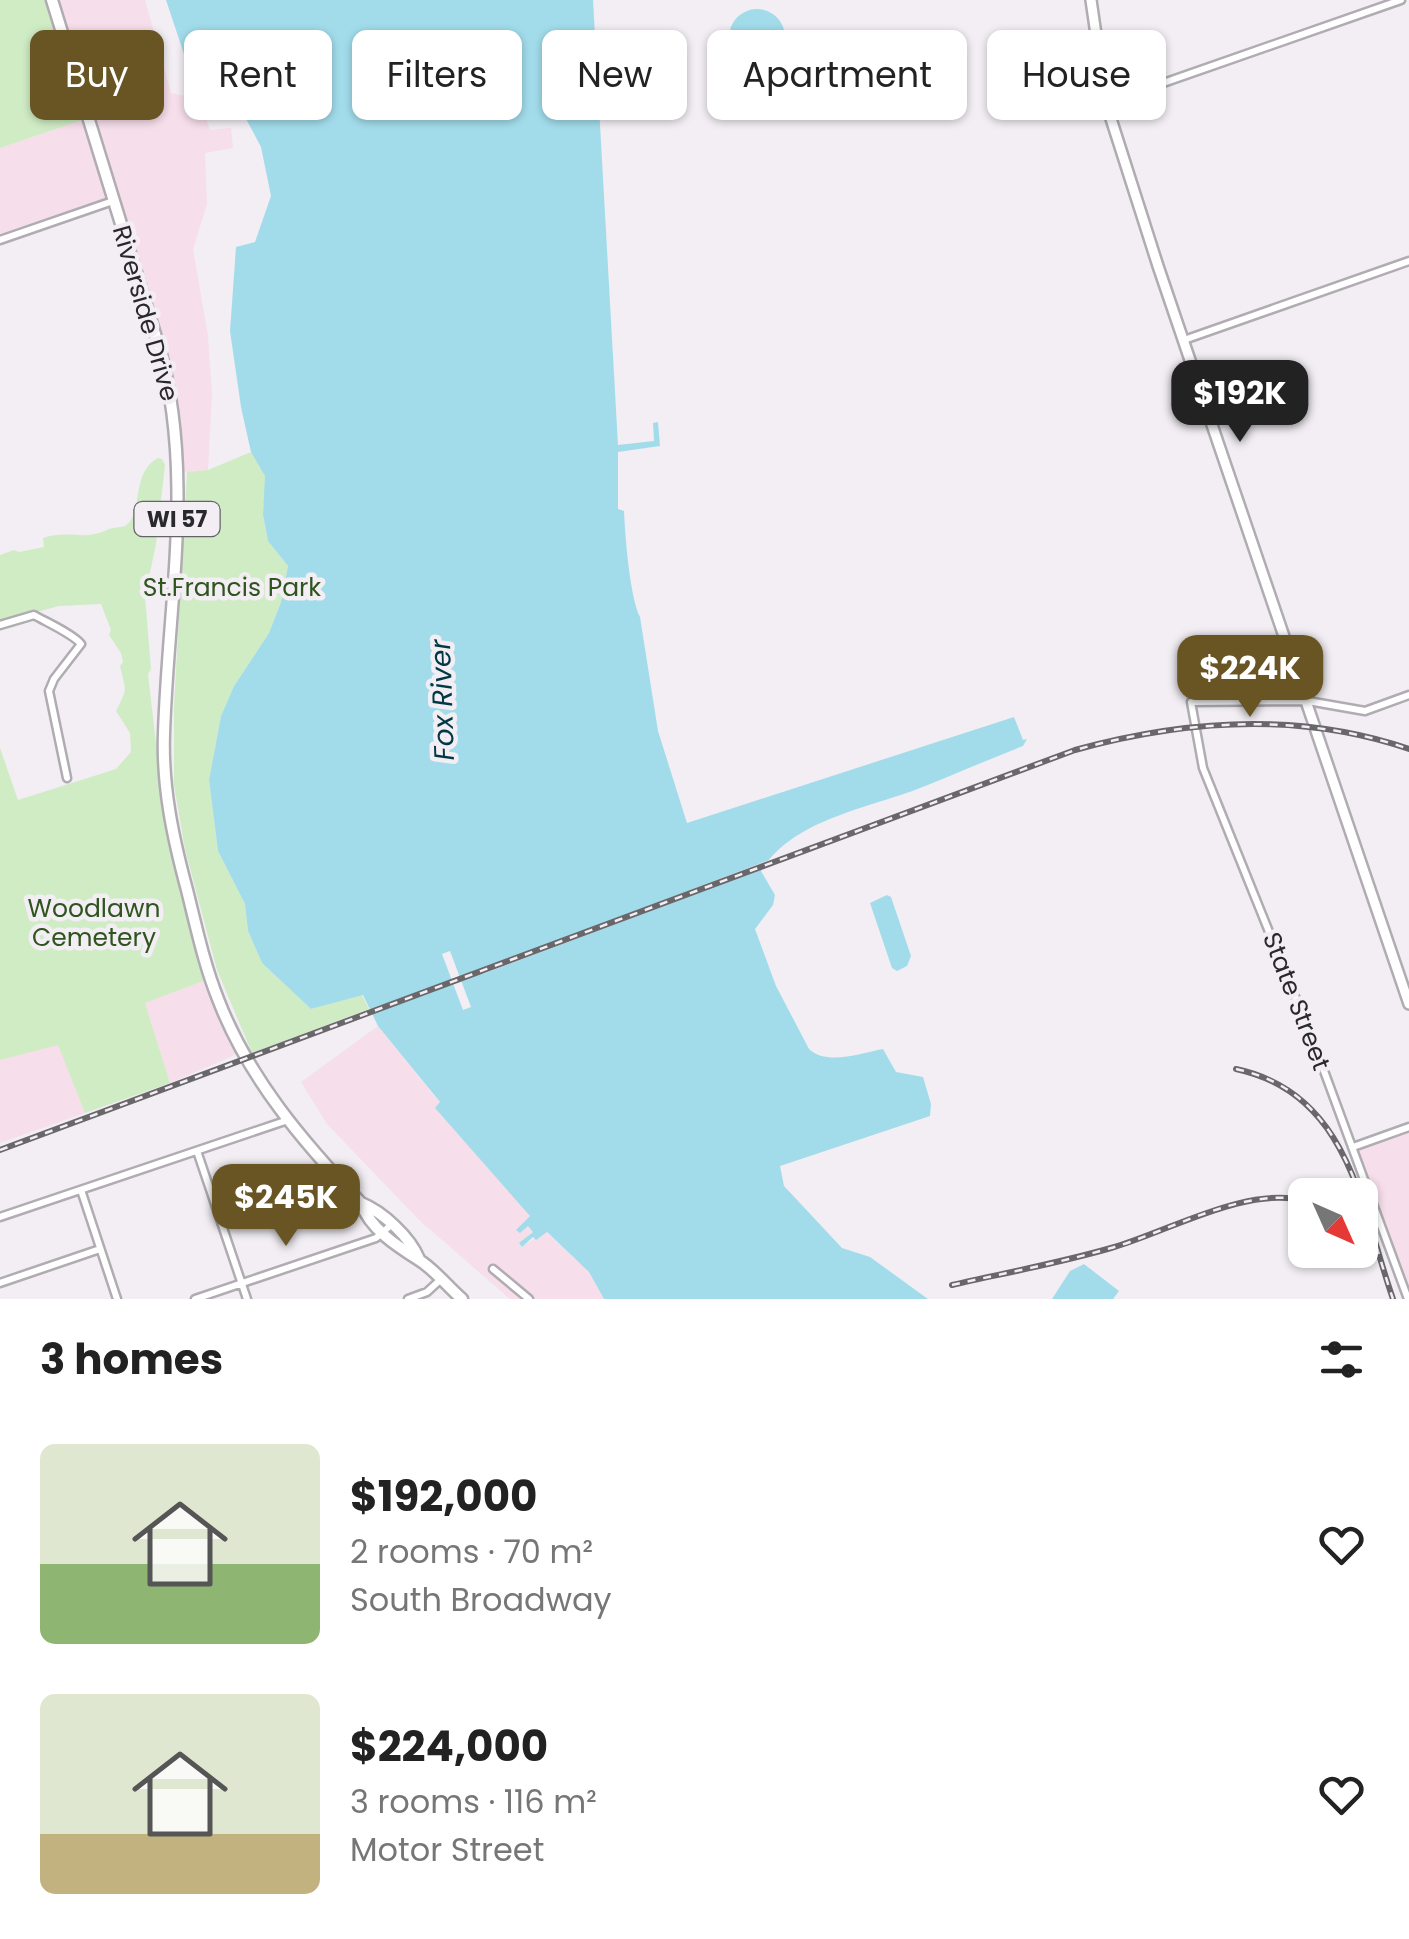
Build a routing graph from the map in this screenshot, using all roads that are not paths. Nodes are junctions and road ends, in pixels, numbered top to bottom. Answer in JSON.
{"nodes":[{"id":1,"x":52,"y":0,"type":"edge"},
{"id":2,"x":1091,"y":0,"type":"edge"},
{"id":3,"x":1401,"y":0,"type":"edge"},
{"id":4,"x":1095,"y":30,"type":"edge"},
{"id":5,"x":1166,"y":81,"type":"edge"},
{"id":6,"x":1112,"y":120,"type":"edge"},
{"id":7,"x":114,"y":201,"type":"junction"},
{"id":8,"x":0,"y":240,"type":"edge"},
{"id":9,"x":1409,"y":262,"type":"edge"},
{"id":10,"x":1184,"y":340,"type":"junction"},
{"id":11,"x":0,"y":625,"type":"edge"},
{"id":12,"x":1409,"y":695,"type":"edge"},
{"id":13,"x":1308,"y":701,"type":"junction"},
{"id":14,"x":68,"y":778,"type":"dead end"},
{"id":15,"x":1409,"y":1003,"type":"edge"},
{"id":16,"x":288,"y":1120,"type":"junction"},
{"id":17,"x":1409,"y":1127,"type":"edge"},
{"id":18,"x":1352,"y":1147,"type":"junction"},
{"id":19,"x":197,"y":1151,"type":"junction"},
{"id":20,"x":80,"y":1190,"type":"junction"},
{"id":21,"x":0,"y":1218,"type":"edge"},
{"id":22,"x":387,"y":1229,"type":"junction"},
{"id":23,"x":100,"y":1249,"type":"junction"},
{"id":24,"x":492,"y":1268,"type":"dead end"},
{"id":25,"x":440,"y":1280,"type":"junction"},
{"id":26,"x":242,"y":1283,"type":"junction"},
{"id":27,"x":0,"y":1284,"type":"edge"},
{"id":28,"x":117,"y":1299,"type":"edge"},
{"id":29,"x":196,"y":1299,"type":"edge"},
{"id":30,"x":247,"y":1299,"type":"edge"},
{"id":31,"x":408,"y":1299,"type":"edge"},
{"id":32,"x":462,"y":1299,"type":"edge"},
{"id":33,"x":529,"y":1299,"type":"edge"},
{"id":34,"x":1408,"y":1299,"type":"edge"}],
"edges":[{"from":1,"to":7,"type":"main road","name":"Riverside Drive","number":"WI 57"},
{"from":2,"to":4,"type":"street"},
{"from":3,"to":5,"type":"street"},
{"from":6,"to":10,"type":"street"},
{"from":7,"to":8,"type":"street"},
{"from":7,"to":16,"type":"main road","name":"Riverside Drive","number":"WI 57"},
{"from":9,"to":10,"type":"street"},
{"from":10,"to":13,"type":"street"},
{"from":11,"to":14,"type":"street"},
{"from":12,"to":13,"type":"street"},
{"from":13,"to":15,"type":"street"},
{"from":13,"to":18,"type":"street","name":"State Street"},
{"from":16,"to":19,"type":"street"},
{"from":16,"to":22,"type":"main road","number":"WI 57"},
{"from":17,"to":18,"type":"street"},
{"from":18,"to":34,"type":"street","name":"State Street"},
{"from":19,"to":20,"type":"street"},
{"from":19,"to":26,"type":"street"},
{"from":20,"to":21,"type":"street"},
{"from":20,"to":23,"type":"street"},
{"from":22,"to":25,"type":"main road","number":"WI 57"},
{"from":22,"to":26,"type":"street"},
{"from":23,"to":27,"type":"street"},
{"from":23,"to":28,"type":"street"},
{"from":24,"to":33,"type":"street"},
{"from":25,"to":31,"type":"street"},
{"from":25,"to":32,"type":"main road","number":"WI 57"},
{"from":26,"to":29,"type":"street"},
{"from":26,"to":30,"type":"street"}]}
